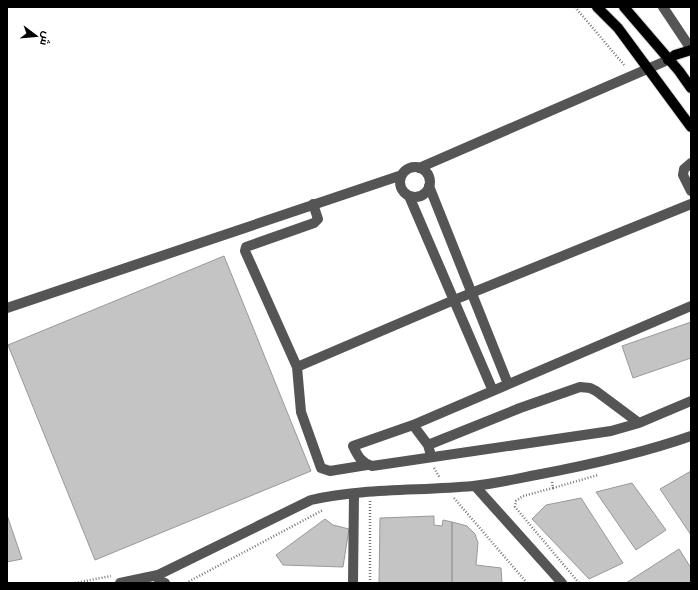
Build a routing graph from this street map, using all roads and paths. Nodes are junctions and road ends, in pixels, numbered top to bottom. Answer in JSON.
{"nodes":[{"id":1,"x":575,"y":7,"type":"edge"},
{"id":2,"x":597,"y":7,"type":"edge"},
{"id":3,"x":624,"y":7,"type":"edge"},
{"id":4,"x":663,"y":7,"type":"edge"},
{"id":5,"x":691,"y":50,"type":"edge"},
{"id":6,"x":668,"y":60,"type":"junction"},
{"id":7,"x":646,"y":65,"type":"junction"},
{"id":8,"x":691,"y":88,"type":"edge"},
{"id":9,"x":691,"y":127,"type":"edge"},
{"id":10,"x":691,"y":163,"type":"edge"},
{"id":11,"x":419,"y":168,"type":"junction"},
{"id":12,"x":402,"y":174,"type":"junction"},
{"id":13,"x":429,"y":186,"type":"junction"},
{"id":14,"x":691,"y":191,"type":"edge"},
{"id":15,"x":409,"y":196,"type":"junction"},
{"id":16,"x":313,"y":204,"type":"junction"},
{"id":17,"x":691,"y":204,"type":"edge"},
{"id":18,"x":472,"y":292,"type":"junction"},
{"id":19,"x":454,"y":300,"type":"junction"},
{"id":20,"x":691,"y":306,"type":"edge"},
{"id":21,"x":7,"y":308,"type":"edge"},
{"id":22,"x":297,"y":367,"type":"junction"},
{"id":23,"x":508,"y":384,"type":"junction"},
{"id":24,"x":493,"y":391,"type":"junction"},
{"id":25,"x":691,"y":401,"type":"edge"},
{"id":26,"x":639,"y":423,"type":"junction"},
{"id":27,"x":413,"y":425,"type":"junction"},
{"id":28,"x":691,"y":436,"type":"edge"},
{"id":29,"x":428,"y":446,"type":"junction"},
{"id":30,"x":432,"y":457,"type":"junction"},
{"id":31,"x":367,"y":465,"type":"junction"},
{"id":32,"x":475,"y":486,"type":"junction"},
{"id":33,"x":446,"y":488,"type":"junction"},
{"id":34,"x":553,"y":488,"type":"dead end"},
{"id":35,"x":370,"y":493,"type":"junction"},
{"id":36,"x":354,"y":494,"type":"junction"},
{"id":37,"x":327,"y":509,"type":"dead end"},
{"id":38,"x":160,"y":580,"type":"edge"},
{"id":39,"x":120,"y":583,"type":"edge"},
{"id":40,"x":186,"y":583,"type":"edge"},
{"id":41,"x":353,"y":583,"type":"edge"},
{"id":42,"x":370,"y":583,"type":"edge"},
{"id":43,"x":527,"y":583,"type":"edge"},
{"id":44,"x":562,"y":583,"type":"edge"},
{"id":45,"x":579,"y":583,"type":"edge"}],
"edges":[{"from":1,"to":7,"type":"path"},
{"from":2,"to":7,"type":"main road"},
{"from":3,"to":6,"type":"main road"},
{"from":4,"to":5,"type":"street"},
{"from":5,"to":6,"type":"main road"},
{"from":6,"to":7,"type":"street"},
{"from":6,"to":8,"type":"main road"},
{"from":7,"to":9,"type":"main road"},
{"from":7,"to":11,"type":"street"},
{"from":10,"to":14,"type":"street"},
{"from":11,"to":12,"type":"street"},
{"from":11,"to":13,"type":"street"},
{"from":12,"to":15,"type":"street"},
{"from":12,"to":16,"type":"street"},
{"from":13,"to":15,"type":"street"},
{"from":13,"to":18,"type":"street"},
{"from":15,"to":19,"type":"street"},
{"from":16,"to":21,"type":"street"},
{"from":16,"to":22,"type":"street"},
{"from":17,"to":18,"type":"street"},
{"from":18,"to":19,"type":"street"},
{"from":18,"to":23,"type":"street"},
{"from":19,"to":22,"type":"street"},
{"from":19,"to":24,"type":"street"},
{"from":20,"to":23,"type":"street"},
{"from":22,"to":31,"type":"street"},
{"from":23,"to":24,"type":"street"},
{"from":24,"to":27,"type":"street"},
{"from":25,"to":26,"type":"street"},
{"from":26,"to":29,"type":"street"},
{"from":26,"to":30,"type":"street"},
{"from":27,"to":29,"type":"street"},
{"from":27,"to":31,"type":"street"},
{"from":28,"to":32,"type":"street"},
{"from":29,"to":30,"type":"street"},
{"from":30,"to":31,"type":"street"},
{"from":30,"to":33,"type":"path"},
{"from":32,"to":33,"type":"street"},
{"from":32,"to":44,"type":"street"},
{"from":33,"to":35,"type":"street"},
{"from":33,"to":43,"type":"path"},
{"from":34,"to":45,"type":"path"},
{"from":35,"to":36,"type":"street"},
{"from":35,"to":42,"type":"path"},
{"from":36,"to":38,"type":"street"},
{"from":36,"to":41,"type":"street"},
{"from":37,"to":40,"type":"path"},
{"from":38,"to":39,"type":"street"}]}
